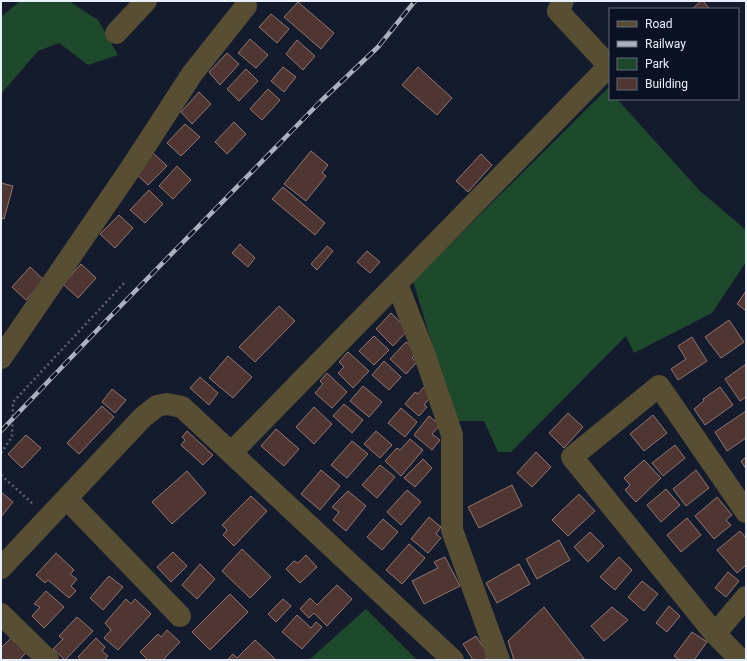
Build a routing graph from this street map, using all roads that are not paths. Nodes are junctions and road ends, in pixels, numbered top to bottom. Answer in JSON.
{"nodes":[{"id":1,"x":146,"y":1,"type":"edge"},
{"id":2,"x":563,"y":1,"type":"edge"},
{"id":3,"x":246,"y":6,"type":"dead end"},
{"id":4,"x":116,"y":33,"type":"dead end"},
{"id":5,"x":397,"y":284,"type":"junction"},
{"id":6,"x":1,"y":358,"type":"edge"},
{"id":7,"x":232,"y":452,"type":"junction"},
{"id":8,"x":66,"y":499,"type":"junction"},
{"id":9,"x":746,"y":512,"type":"edge"},
{"id":10,"x":1,"y":568,"type":"edge"},
{"id":11,"x":746,"y":597,"type":"edge"},
{"id":12,"x":1,"y":614,"type":"edge"},
{"id":13,"x":180,"y":616,"type":"dead end"},
{"id":14,"x":715,"y":634,"type":"junction"},
{"id":15,"x":48,"y":660,"type":"edge"},
{"id":16,"x":453,"y":660,"type":"edge"},
{"id":17,"x":499,"y":660,"type":"edge"},
{"id":18,"x":741,"y":660,"type":"edge"}],
"edges":[{"from":1,"to":4,"type":"street"},
{"from":2,"to":5,"type":"street"},
{"from":3,"to":6,"type":"street"},
{"from":5,"to":7,"type":"street"},
{"from":5,"to":17,"type":"street"},
{"from":7,"to":8,"type":"street"},
{"from":7,"to":16,"type":"street"},
{"from":8,"to":10,"type":"street"},
{"from":8,"to":13,"type":"street"},
{"from":9,"to":14,"type":"street"},
{"from":11,"to":14,"type":"street"},
{"from":12,"to":15,"type":"street"},
{"from":14,"to":18,"type":"street"}]}
